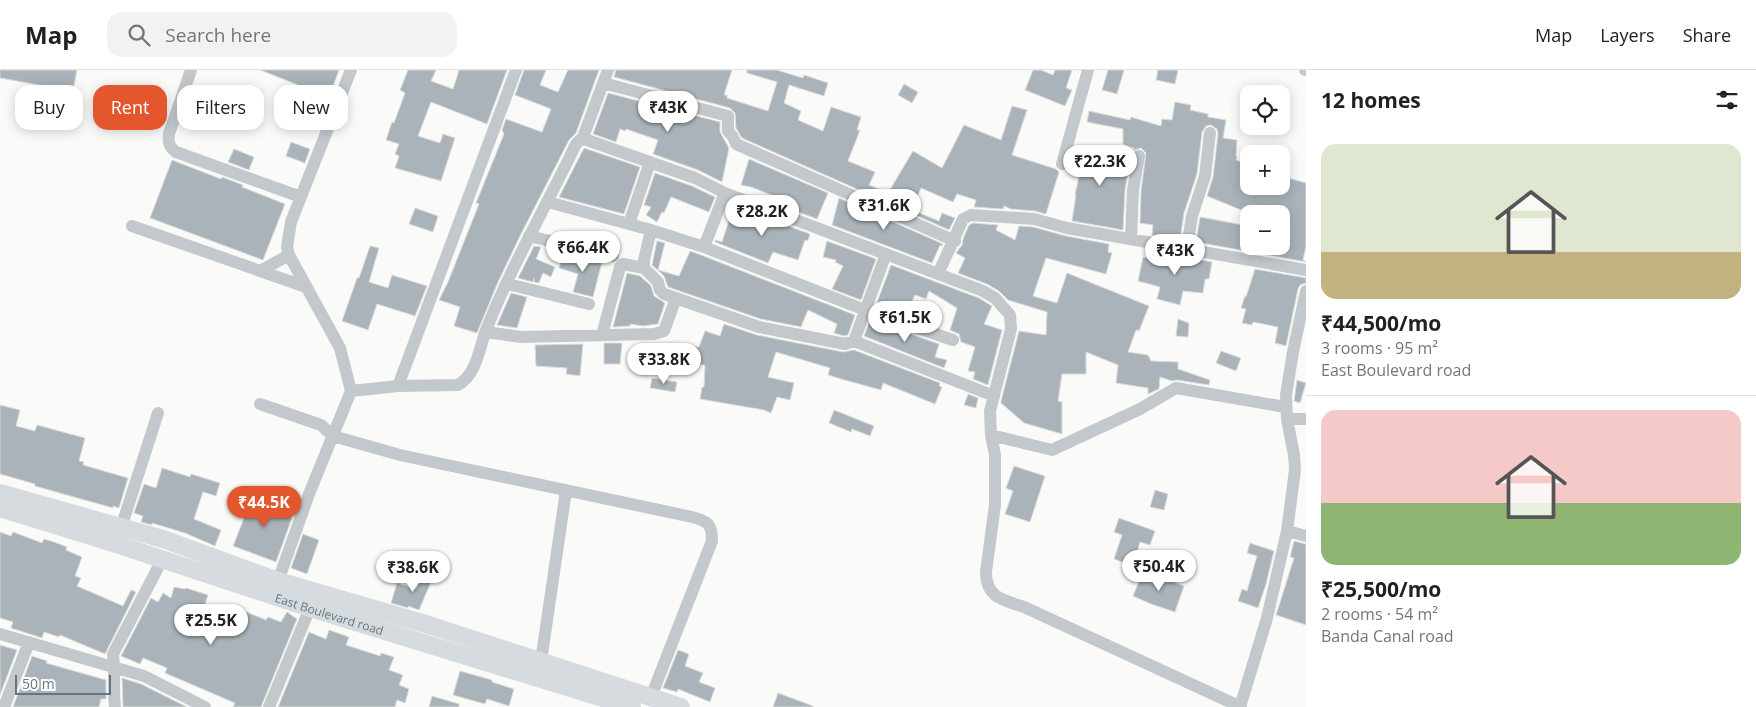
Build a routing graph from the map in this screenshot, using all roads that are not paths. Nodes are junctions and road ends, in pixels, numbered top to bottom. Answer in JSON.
{"nodes":[{"id":1,"x":191,"y":70,"type":"edge"},
{"id":2,"x":351,"y":70,"type":"edge"},
{"id":3,"x":516,"y":70,"type":"edge"},
{"id":4,"x":608,"y":70,"type":"edge"},
{"id":5,"x":1088,"y":70,"type":"edge"},
{"id":6,"x":603,"y":83,"type":"junction"},
{"id":7,"x":1210,"y":133,"type":"dead end"},
{"id":8,"x":582,"y":140,"type":"junction"},
{"id":9,"x":1139,"y":156,"type":"dead end"},
{"id":10,"x":650,"y":162,"type":"junction"},
{"id":11,"x":1062,"y":164,"type":"dead end"},
{"id":12,"x":725,"y":194,"type":"junction"},
{"id":13,"x":301,"y":197,"type":"junction"},
{"id":14,"x":548,"y":202,"type":"junction"},
{"id":15,"x":629,"y":224,"type":"junction"},
{"id":16,"x":132,"y":226,"type":"dead end"},
{"id":17,"x":651,"y":230,"type":"junction"},
{"id":18,"x":529,"y":236,"type":"junction"},
{"id":19,"x":1131,"y":238,"type":"junction"},
{"id":20,"x":955,"y":241,"type":"junction"},
{"id":21,"x":704,"y":247,"type":"junction"},
{"id":22,"x":1187,"y":248,"type":"junction"},
{"id":23,"x":886,"y":254,"type":"junction"},
{"id":24,"x":289,"y":255,"type":"junction"},
{"id":25,"x":613,"y":256,"type":"dead end"},
{"id":26,"x":644,"y":268,"type":"junction"},
{"id":27,"x":1306,"y":270,"type":"edge"},
{"id":28,"x":260,"y":271,"type":"junction"},
{"id":29,"x":938,"y":274,"type":"junction"},
{"id":30,"x":508,"y":284,"type":"junction"},
{"id":31,"x":306,"y":287,"type":"junction"},
{"id":32,"x":1306,"y":291,"type":"edge"},
{"id":33,"x":676,"y":298,"type":"junction"},
{"id":34,"x":589,"y":304,"type":"dead end"},
{"id":35,"x":865,"y":310,"type":"junction"},
{"id":36,"x":486,"y":332,"type":"junction"},
{"id":37,"x":602,"y":335,"type":"junction"},
{"id":38,"x":953,"y":340,"type":"dead end"},
{"id":39,"x":854,"y":341,"type":"junction"},
{"id":40,"x":398,"y":386,"type":"junction"},
{"id":41,"x":352,"y":391,"type":"junction"},
{"id":42,"x":994,"y":396,"type":"junction"},
{"id":43,"x":260,"y":404,"type":"dead end"},
{"id":44,"x":158,"y":413,"type":"dead end"},
{"id":45,"x":1286,"y":413,"type":"junction"},
{"id":46,"x":1306,"y":419,"type":"edge"},
{"id":47,"x":991,"y":435,"type":"junction"},
{"id":48,"x":333,"y":436,"type":"junction"},
{"id":49,"x":566,"y":491,"type":"junction"},
{"id":50,"x":0,"y":493,"type":"edge"},
{"id":51,"x":0,"y":508,"type":"edge"},
{"id":52,"x":121,"y":528,"type":"junction"},
{"id":53,"x":1286,"y":531,"type":"junction"},
{"id":54,"x":1306,"y":536,"type":"edge"},
{"id":55,"x":162,"y":560,"type":"junction"},
{"id":56,"x":278,"y":581,"type":"junction"},
{"id":57,"x":310,"y":608,"type":"junction"},
{"id":58,"x":0,"y":634,"type":"edge"},
{"id":59,"x":29,"y":642,"type":"junction"},
{"id":60,"x":541,"y":661,"type":"junction"},
{"id":61,"x":114,"y":667,"type":"junction"},
{"id":62,"x":651,"y":697,"type":"junction"},
{"id":63,"x":4,"y":707,"type":"edge"},
{"id":64,"x":115,"y":707,"type":"edge"},
{"id":65,"x":205,"y":707,"type":"edge"},
{"id":66,"x":269,"y":707,"type":"edge"},
{"id":67,"x":632,"y":707,"type":"edge"},
{"id":68,"x":680,"y":707,"type":"edge"},
{"id":69,"x":1241,"y":707,"type":"edge"}],
"edges":[{"from":1,"to":13,"type":"street"},
{"from":2,"to":13,"type":"street"},
{"from":3,"to":40,"type":"street"},
{"from":4,"to":6,"type":"street"},
{"from":5,"to":11,"type":"street"},
{"from":6,"to":8,"type":"street"},
{"from":6,"to":20,"type":"street"},
{"from":7,"to":22,"type":"street"},
{"from":8,"to":10,"type":"street"},
{"from":8,"to":14,"type":"street"},
{"from":9,"to":19,"type":"street"},
{"from":10,"to":12,"type":"street"},
{"from":10,"to":15,"type":"street"},
{"from":12,"to":21,"type":"street"},
{"from":12,"to":23,"type":"street"},
{"from":13,"to":24,"type":"street"},
{"from":14,"to":15,"type":"street"},
{"from":14,"to":18,"type":"street"},
{"from":15,"to":17,"type":"street"},
{"from":16,"to":28,"type":"street"},
{"from":17,"to":21,"type":"street"},
{"from":17,"to":26,"type":"street"},
{"from":18,"to":25,"type":"street"},
{"from":18,"to":30,"type":"street"},
{"from":19,"to":20,"type":"street"},
{"from":19,"to":22,"type":"street"},
{"from":20,"to":29,"type":"street"},
{"from":21,"to":35,"type":"street"},
{"from":22,"to":27,"type":"street"},
{"from":23,"to":29,"type":"street"},
{"from":23,"to":35,"type":"street"},
{"from":24,"to":28,"type":"street"},
{"from":24,"to":31,"type":"street"},
{"from":26,"to":33,"type":"street"},
{"from":26,"to":37,"type":"street"},
{"from":28,"to":31,"type":"street"},
{"from":29,"to":42,"type":"street"},
{"from":30,"to":34,"type":"street"},
{"from":30,"to":36,"type":"street"},
{"from":31,"to":41,"type":"street"},
{"from":32,"to":45,"type":"street"},
{"from":33,"to":37,"type":"street"},
{"from":33,"to":39,"type":"street"},
{"from":35,"to":38,"type":"street"},
{"from":35,"to":39,"type":"street"},
{"from":36,"to":37,"type":"street"},
{"from":36,"to":40,"type":"street"},
{"from":39,"to":42,"type":"street"},
{"from":40,"to":41,"type":"street"},
{"from":41,"to":48,"type":"street"},
{"from":42,"to":47,"type":"street"},
{"from":43,"to":48,"type":"street"},
{"from":44,"to":52,"type":"street"},
{"from":45,"to":46,"type":"street"},
{"from":45,"to":47,"type":"street"},
{"from":45,"to":53,"type":"street"},
{"from":47,"to":69,"type":"street"},
{"from":48,"to":49,"type":"street"},
{"from":48,"to":56,"type":"street"},
{"from":49,"to":60,"type":"street"},
{"from":49,"to":62,"type":"street"},
{"from":50,"to":52,"type":"main road"},
{"from":51,"to":55,"type":"main road","name":"East Boulevard road"},
{"from":52,"to":56,"type":"main road"},
{"from":53,"to":54,"type":"street"},
{"from":53,"to":69,"type":"street"},
{"from":55,"to":57,"type":"main road","name":"East Boulevard road"},
{"from":55,"to":61,"type":"street"},
{"from":56,"to":60,"type":"main road"},
{"from":57,"to":66,"type":"street"},
{"from":57,"to":67,"type":"main road","name":"East Boulevard road"},
{"from":58,"to":59,"type":"street"},
{"from":59,"to":61,"type":"street"},
{"from":59,"to":63,"type":"street"},
{"from":60,"to":62,"type":"main road"},
{"from":61,"to":64,"type":"street"},
{"from":61,"to":65,"type":"street"},
{"from":62,"to":68,"type":"main road"}]}
